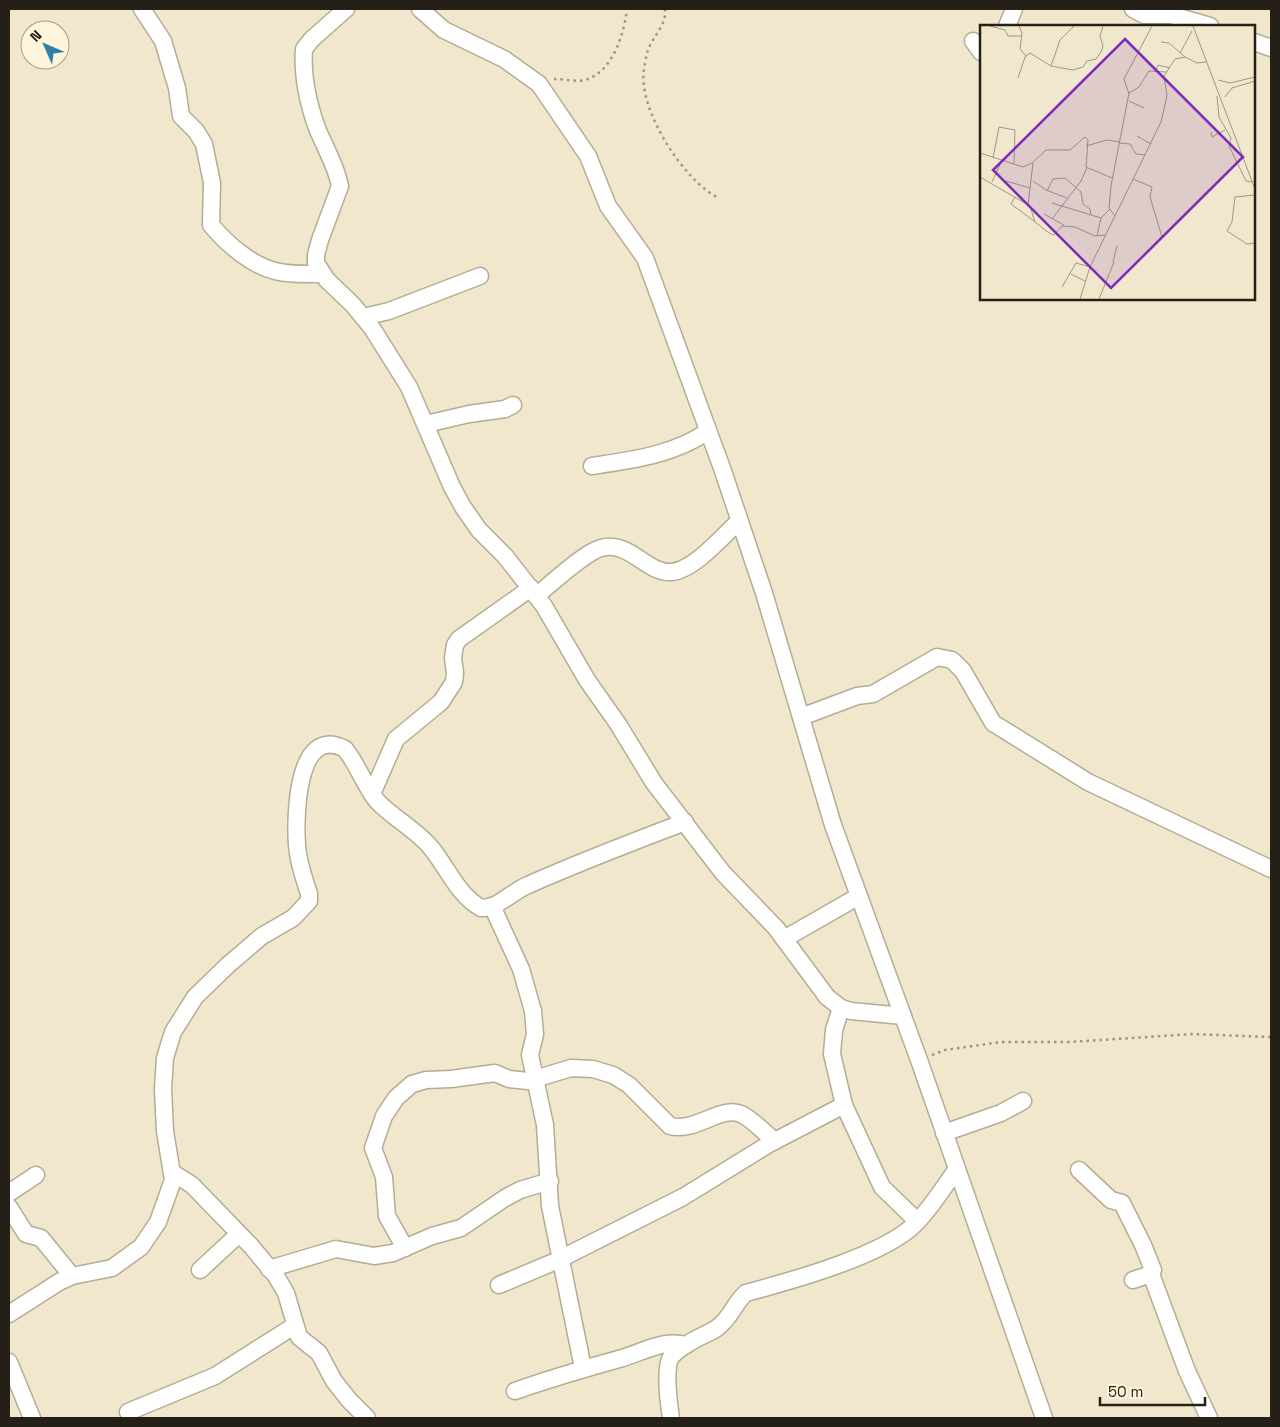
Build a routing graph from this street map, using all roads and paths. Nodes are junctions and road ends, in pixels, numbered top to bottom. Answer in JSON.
{"nodes":[{"id":1,"x":142,"y":9,"type":"edge"},
{"id":2,"x":345,"y":9,"type":"edge"},
{"id":3,"x":420,"y":9,"type":"edge"},
{"id":4,"x":627,"y":9,"type":"edge"},
{"id":5,"x":665,"y":9,"type":"edge"},
{"id":6,"x":1014,"y":9,"type":"edge"},
{"id":7,"x":1133,"y":9,"type":"edge"},
{"id":8,"x":1007,"y":25,"type":"edge"},
{"id":9,"x":1206,"y":25,"type":"edge"},
{"id":10,"x":1255,"y":42,"type":"edge"},
{"id":11,"x":1271,"y":48,"type":"edge"},
{"id":12,"x":539,"y":84,"type":"junction"},
{"id":13,"x":719,"y":198,"type":"dead end"},
{"id":14,"x":322,"y":274,"type":"junction"},
{"id":15,"x":480,"y":276,"type":"dead end"},
{"id":16,"x":363,"y":317,"type":"junction"},
{"id":17,"x":513,"y":406,"type":"dead end"},
{"id":18,"x":426,"y":424,"type":"junction"},
{"id":19,"x":708,"y":431,"type":"junction"},
{"id":20,"x":592,"y":466,"type":"dead end"},
{"id":21,"x":739,"y":521,"type":"junction"},
{"id":22,"x":533,"y":592,"type":"junction"},
{"id":23,"x":801,"y":717,"type":"junction"},
{"id":24,"x":372,"y":794,"type":"junction"},
{"id":25,"x":685,"y":822,"type":"junction"},
{"id":26,"x":1271,"y":869,"type":"edge"},
{"id":27,"x":859,"y":896,"type":"junction"},
{"id":28,"x":492,"y":906,"type":"junction"},
{"id":29,"x":784,"y":938,"type":"junction"},
{"id":30,"x":841,"y":1008,"type":"junction"},
{"id":31,"x":903,"y":1016,"type":"junction"},
{"id":32,"x":1271,"y":1036,"type":"edge"},
{"id":33,"x":919,"y":1060,"type":"junction"},
{"id":34,"x":536,"y":1079,"type":"junction"},
{"id":35,"x":1023,"y":1101,"type":"dead end"},
{"id":36,"x":844,"y":1104,"type":"junction"},
{"id":37,"x":944,"y":1133,"type":"junction"},
{"id":38,"x":775,"y":1141,"type":"junction"},
{"id":39,"x":957,"y":1170,"type":"junction"},
{"id":40,"x":1079,"y":1170,"type":"dead end"},
{"id":41,"x":173,"y":1173,"type":"junction"},
{"id":42,"x":36,"y":1175,"type":"dead end"},
{"id":43,"x":550,"y":1182,"type":"junction"},
{"id":44,"x":9,"y":1193,"type":"edge"},
{"id":45,"x":9,"y":1207,"type":"edge"},
{"id":46,"x":917,"y":1221,"type":"junction"},
{"id":47,"x":240,"y":1234,"type":"junction"},
{"id":48,"x":405,"y":1248,"type":"junction"},
{"id":49,"x":562,"y":1258,"type":"junction"},
{"id":50,"x":269,"y":1269,"type":"junction"},
{"id":51,"x":200,"y":1270,"type":"dead end"},
{"id":52,"x":1151,"y":1274,"type":"junction"},
{"id":53,"x":72,"y":1276,"type":"junction"},
{"id":54,"x":1133,"y":1280,"type":"dead end"},
{"id":55,"x":499,"y":1285,"type":"dead end"},
{"id":56,"x":9,"y":1314,"type":"edge"},
{"id":57,"x":294,"y":1326,"type":"junction"},
{"id":58,"x":686,"y":1345,"type":"junction"},
{"id":59,"x":9,"y":1362,"type":"edge"},
{"id":60,"x":583,"y":1368,"type":"junction"},
{"id":61,"x":514,"y":1391,"type":"dead end"},
{"id":62,"x":128,"y":1412,"type":"dead end"},
{"id":63,"x":32,"y":1418,"type":"edge"},
{"id":64,"x":367,"y":1418,"type":"edge"},
{"id":65,"x":671,"y":1418,"type":"edge"},
{"id":66,"x":1044,"y":1418,"type":"edge"},
{"id":67,"x":1209,"y":1418,"type":"edge"}],
"edges":[{"from":1,"to":14,"type":"street"},
{"from":2,"to":14,"type":"street"},
{"from":3,"to":12,"type":"street"},
{"from":4,"to":12,"type":"path"},
{"from":5,"to":13,"type":"path"},
{"from":6,"to":8,"type":"street"},
{"from":7,"to":9,"type":"street"},
{"from":10,"to":11,"type":"street"},
{"from":12,"to":19,"type":"street"},
{"from":14,"to":16,"type":"street"},
{"from":15,"to":16,"type":"street"},
{"from":16,"to":18,"type":"street"},
{"from":17,"to":18,"type":"street"},
{"from":18,"to":22,"type":"street"},
{"from":19,"to":20,"type":"street"},
{"from":19,"to":21,"type":"street"},
{"from":21,"to":22,"type":"street"},
{"from":21,"to":23,"type":"street"},
{"from":22,"to":24,"type":"street"},
{"from":22,"to":25,"type":"street"},
{"from":23,"to":26,"type":"street"},
{"from":23,"to":27,"type":"street"},
{"from":24,"to":28,"type":"street"},
{"from":24,"to":41,"type":"street"},
{"from":25,"to":28,"type":"street"},
{"from":25,"to":29,"type":"street"},
{"from":27,"to":29,"type":"street"},
{"from":27,"to":31,"type":"street"},
{"from":28,"to":34,"type":"street"},
{"from":29,"to":30,"type":"street"},
{"from":30,"to":31,"type":"street"},
{"from":30,"to":36,"type":"street"},
{"from":31,"to":33,"type":"street"},
{"from":32,"to":33,"type":"path"},
{"from":33,"to":37,"type":"street"},
{"from":34,"to":38,"type":"street"},
{"from":34,"to":43,"type":"street"},
{"from":34,"to":48,"type":"street"},
{"from":35,"to":37,"type":"street"},
{"from":36,"to":38,"type":"street"},
{"from":36,"to":46,"type":"street"},
{"from":37,"to":39,"type":"street"},
{"from":38,"to":49,"type":"street"},
{"from":39,"to":46,"type":"street"},
{"from":39,"to":66,"type":"street"},
{"from":40,"to":52,"type":"street"},
{"from":41,"to":47,"type":"street"},
{"from":41,"to":53,"type":"street"},
{"from":42,"to":44,"type":"street"},
{"from":43,"to":48,"type":"street"},
{"from":43,"to":49,"type":"street"},
{"from":45,"to":53,"type":"street"},
{"from":46,"to":58,"type":"street"},
{"from":47,"to":50,"type":"street"},
{"from":47,"to":51,"type":"street"},
{"from":48,"to":50,"type":"street"},
{"from":49,"to":55,"type":"street"},
{"from":49,"to":60,"type":"street"},
{"from":50,"to":57,"type":"street"},
{"from":52,"to":54,"type":"street"},
{"from":52,"to":67,"type":"street"},
{"from":53,"to":56,"type":"street"},
{"from":57,"to":62,"type":"street"},
{"from":57,"to":64,"type":"street"},
{"from":58,"to":60,"type":"street"},
{"from":58,"to":65,"type":"street"},
{"from":59,"to":63,"type":"street"},
{"from":60,"to":61,"type":"street"}]}
